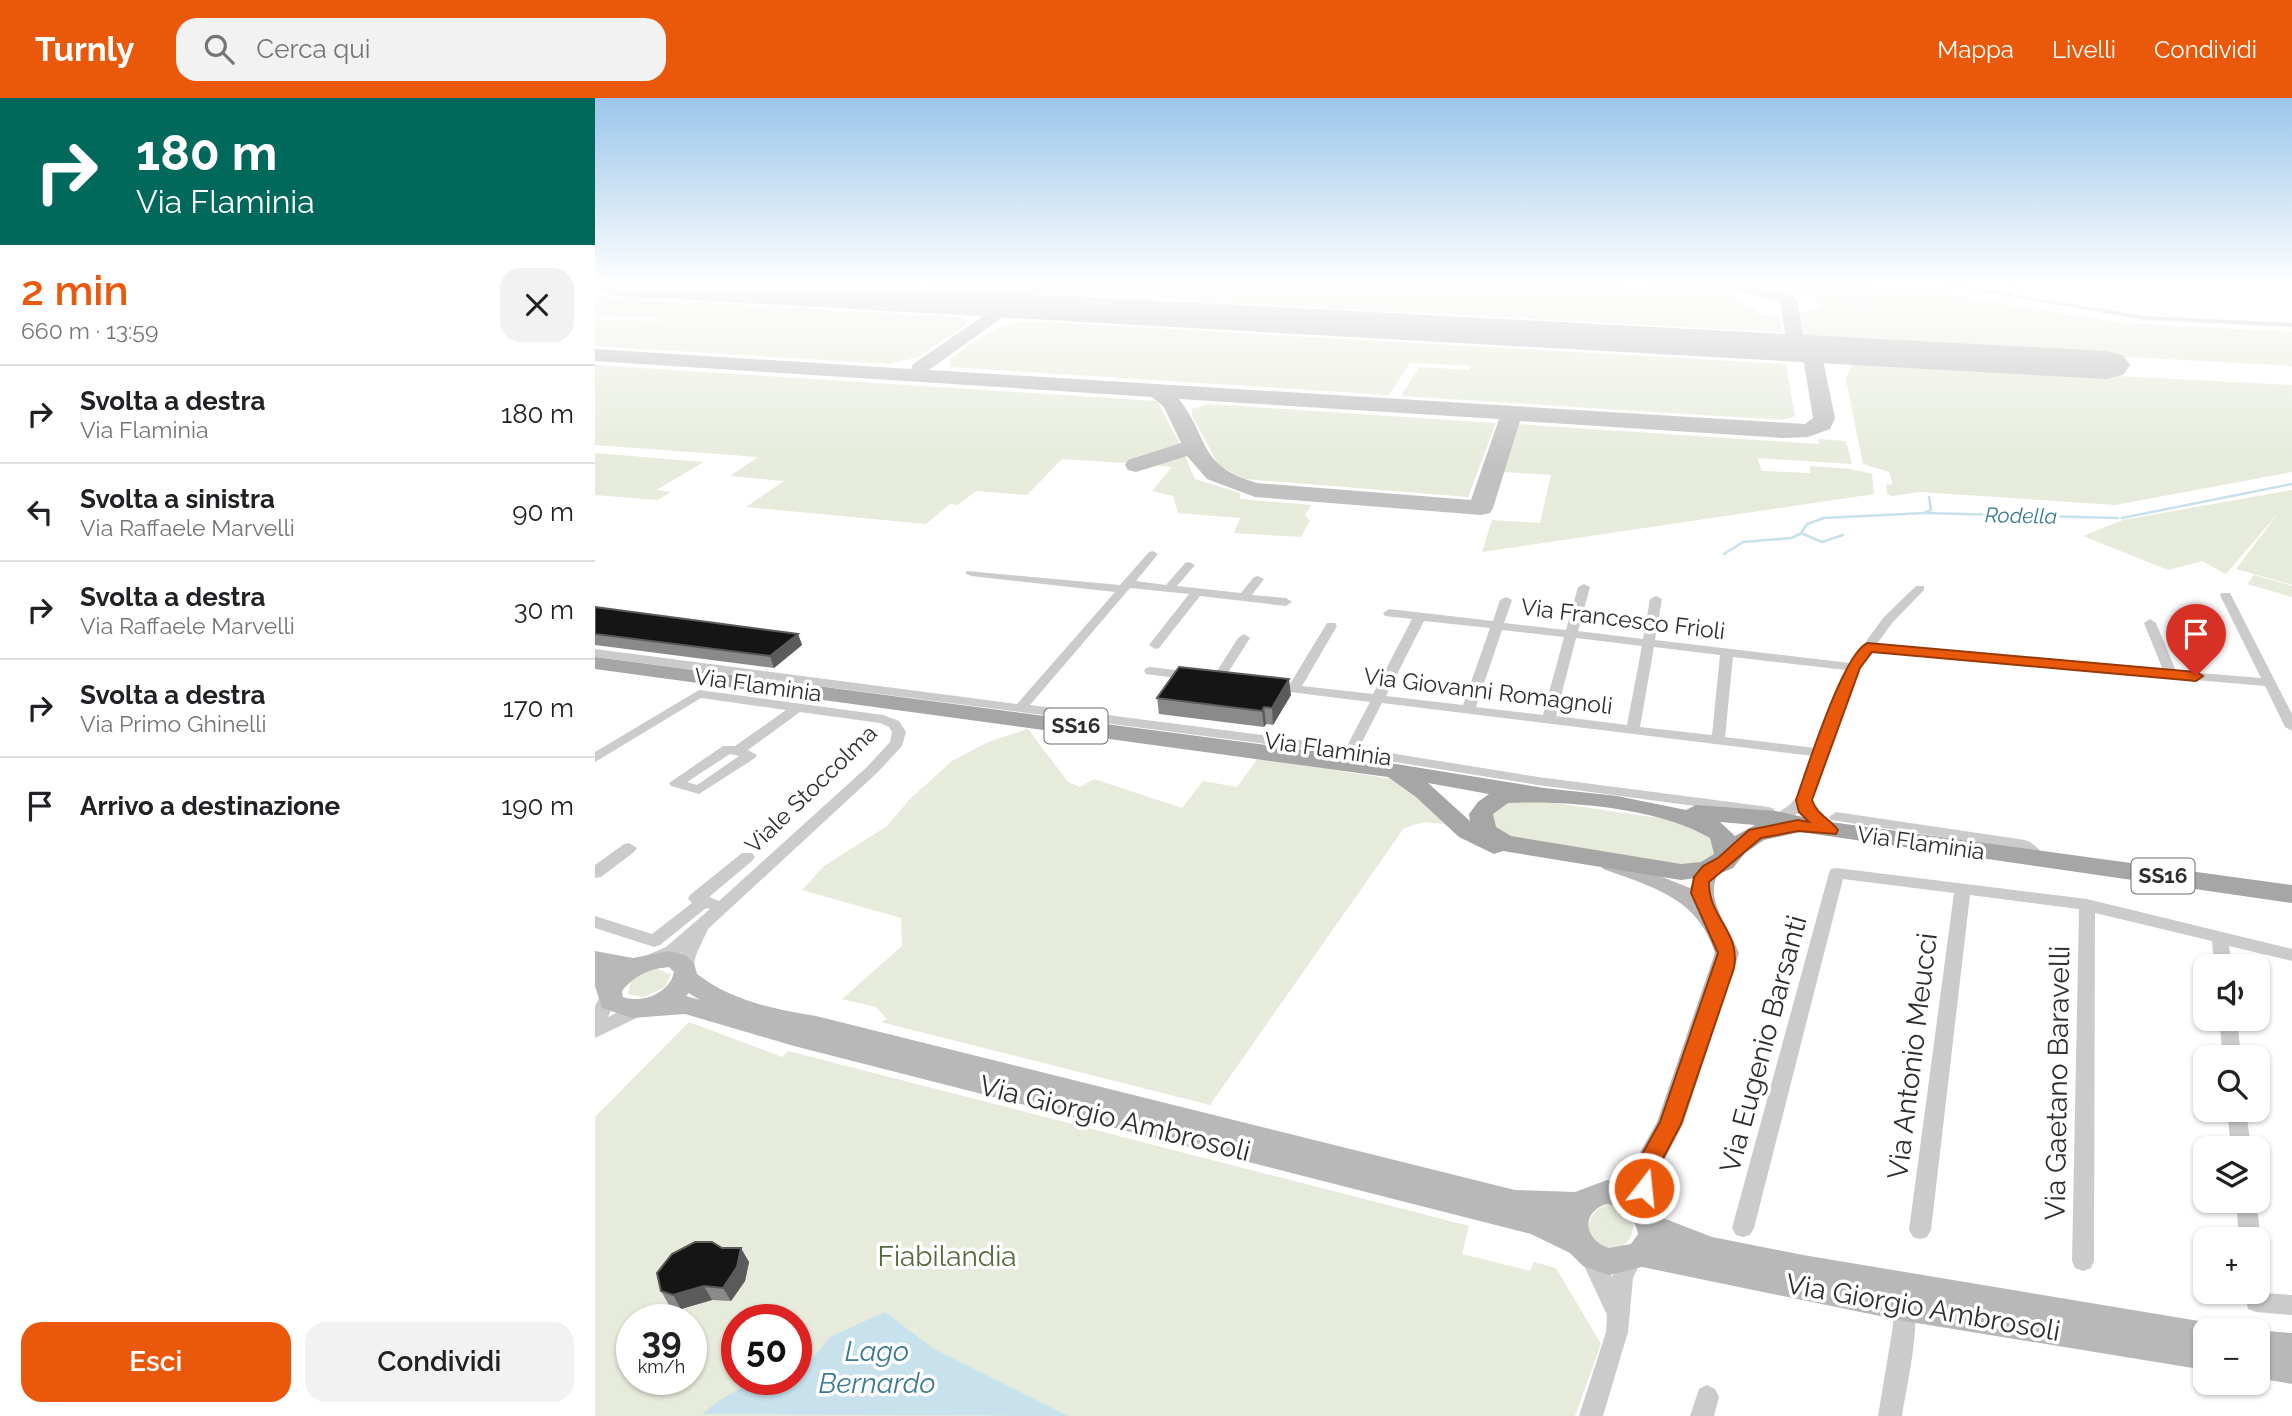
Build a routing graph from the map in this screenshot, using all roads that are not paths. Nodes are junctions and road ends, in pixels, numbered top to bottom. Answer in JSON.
{"nodes":[{"id":1,"x":1153,"y":555,"type":"dead end"},
{"id":2,"x":1189,"y":565,"type":"dead end"},
{"id":3,"x":971,"y":573,"type":"dead end"},
{"id":4,"x":1258,"y":579,"type":"dead end"},
{"id":5,"x":1126,"y":587,"type":"junction"},
{"id":6,"x":1584,"y":587,"type":"dead end"},
{"id":7,"x":1920,"y":588,"type":"dead end"},
{"id":8,"x":1169,"y":589,"type":"junction"},
{"id":9,"x":1197,"y":592,"type":"junction"},
{"id":10,"x":2226,"y":595,"type":"dead end"},
{"id":11,"x":1244,"y":597,"type":"junction"},
{"id":12,"x":1655,"y":599,"type":"dead end"},
{"id":13,"x":1506,"y":600,"type":"dead end"},
{"id":14,"x":1286,"y":602,"type":"dead end"},
{"id":15,"x":1389,"y":613,"type":"dead end"},
{"id":16,"x":1420,"y":616,"type":"junction"},
{"id":17,"x":2150,"y":623,"type":"dead end"},
{"id":18,"x":1497,"y":625,"type":"junction"},
{"id":19,"x":1331,"y":626,"type":"dead end"},
{"id":20,"x":1571,"y":634,"type":"junction"},
{"id":21,"x":1244,"y":638,"type":"dead end"},
{"id":22,"x":1648,"y":643,"type":"junction"},
{"id":23,"x":1156,"y":645,"type":"dead end"},
{"id":24,"x":1868,"y":648,"type":"junction"},
{"id":25,"x":1727,"y":652,"type":"junction"},
{"id":26,"x":595,"y":653,"type":"edge"},
{"id":27,"x":595,"y":663,"type":"edge"},
{"id":28,"x":1853,"y":667,"type":"junction"},
{"id":29,"x":1150,"y":671,"type":"dead end"},
{"id":30,"x":2171,"y":674,"type":"junction"},
{"id":31,"x":2271,"y":683,"type":"junction"},
{"id":32,"x":1256,"y":684,"type":"edge"},
{"id":33,"x":1294,"y":689,"type":"junction"},
{"id":34,"x":829,"y":690,"type":"junction"},
{"id":35,"x":1378,"y":699,"type":"junction"},
{"id":36,"x":798,"y":707,"type":"junction"},
{"id":37,"x":1020,"y":709,"type":"junction"},
{"id":38,"x":1468,"y":710,"type":"junction"},
{"id":39,"x":1548,"y":720,"type":"junction"},
{"id":40,"x":2292,"y":727,"type":"edge"},
{"id":41,"x":1633,"y":730,"type":"junction"},
{"id":42,"x":1719,"y":741,"type":"junction"},
{"id":43,"x":737,"y":751,"type":"dead end"},
{"id":44,"x":1821,"y":753,"type":"junction"},
{"id":45,"x":595,"y":758,"type":"edge"},
{"id":46,"x":1365,"y":761,"type":"junction"},
{"id":47,"x":1541,"y":795,"type":"junction"},
{"id":48,"x":1804,"y":800,"type":"junction"},
{"id":49,"x":1675,"y":813,"type":"junction"},
{"id":50,"x":1784,"y":818,"type":"junction"},
{"id":51,"x":1833,"y":823,"type":"junction"},
{"id":52,"x":629,"y":848,"type":"dead end"},
{"id":53,"x":1544,"y":852,"type":"junction"},
{"id":54,"x":747,"y":857,"type":"dead end"},
{"id":55,"x":1604,"y":862,"type":"junction"},
{"id":56,"x":1717,"y":866,"type":"junction"},
{"id":57,"x":595,"y":873,"type":"edge"},
{"id":58,"x":1963,"y":889,"type":"junction"},
{"id":59,"x":2289,"y":895,"type":"edge"},
{"id":60,"x":704,"y":902,"type":"junction"},
{"id":61,"x":2087,"y":905,"type":"junction"},
{"id":62,"x":723,"y":908,"type":"junction"},
{"id":63,"x":1707,"y":912,"type":"junction"},
{"id":64,"x":595,"y":922,"type":"edge"},
{"id":65,"x":705,"y":923,"type":"junction"},
{"id":66,"x":2220,"y":938,"type":"junction"},
{"id":67,"x":2222,"y":954,"type":"edge"},
{"id":68,"x":2292,"y":955,"type":"edge"},
{"id":69,"x":595,"y":959,"type":"edge"},
{"id":70,"x":641,"y":964,"type":"junction"},
{"id":71,"x":685,"y":973,"type":"junction"},
{"id":72,"x":605,"y":987,"type":"edge"},
{"id":73,"x":646,"y":1007,"type":"junction"},
{"id":74,"x":595,"y":1024,"type":"edge"},
{"id":75,"x":595,"y":1031,"type":"edge"},
{"id":76,"x":1647,"y":1165,"type":"junction"},
{"id":77,"x":1607,"y":1192,"type":"junction"},
{"id":78,"x":1579,"y":1204,"type":"junction"},
{"id":79,"x":1743,"y":1228,"type":"dead end"},
{"id":80,"x":1920,"y":1230,"type":"dead end"},
{"id":81,"x":1643,"y":1238,"type":"junction"},
{"id":82,"x":1584,"y":1249,"type":"junction"},
{"id":83,"x":2083,"y":1262,"type":"dead end"},
{"id":84,"x":2270,"y":1303,"type":"edge"},
{"id":85,"x":2292,"y":1305,"type":"edge"},
{"id":86,"x":1904,"y":1307,"type":"junction"},
{"id":87,"x":1618,"y":1312,"type":"junction"},
{"id":88,"x":2193,"y":1335,"type":"edge"},
{"id":89,"x":2270,"y":1346,"type":"edge"},
{"id":90,"x":2292,"y":1348,"type":"edge"},
{"id":91,"x":2193,"y":1352,"type":"edge"},
{"id":92,"x":2270,"y":1365,"type":"edge"},
{"id":93,"x":2292,"y":1369,"type":"edge"},
{"id":94,"x":1591,"y":1416,"type":"edge"},
{"id":95,"x":1890,"y":1416,"type":"edge"}],
"edges":[{"from":1,"to":5,"type":"street"},
{"from":2,"to":8,"type":"street"},
{"from":3,"to":5,"type":"street"},
{"from":4,"to":11,"type":"street"},
{"from":5,"to":8,"type":"street"},
{"from":5,"to":37,"type":"street"},
{"from":6,"to":20,"type":"street"},
{"from":7,"to":24,"type":"street"},
{"from":8,"to":9,"type":"street"},
{"from":9,"to":11,"type":"street"},
{"from":9,"to":23,"type":"street"},
{"from":10,"to":31,"type":"street"},
{"from":11,"to":14,"type":"street"},
{"from":12,"to":22,"type":"street"},
{"from":13,"to":18,"type":"street"},
{"from":15,"to":16,"type":"street","name":"Via Francesco Frioli"},
{"from":16,"to":18,"type":"street","name":"Via Francesco Frioli"},
{"from":16,"to":35,"type":"street"},
{"from":17,"to":30,"type":"street"},
{"from":18,"to":20,"type":"street","name":"Via Francesco Frioli"},
{"from":18,"to":38,"type":"street"},
{"from":19,"to":33,"type":"street"},
{"from":20,"to":22,"type":"street","name":"Via Francesco Frioli"},
{"from":20,"to":39,"type":"street"},
{"from":21,"to":29,"type":"street"},
{"from":22,"to":25,"type":"street","name":"Via Francesco Frioli"},
{"from":22,"to":41,"type":"street"},
{"from":24,"to":28,"type":"street"},
{"from":24,"to":30,"type":"street"},
{"from":25,"to":28,"type":"street","name":"Via Francesco Frioli"},
{"from":25,"to":42,"type":"street"},
{"from":26,"to":34,"type":"street","name":"Via Flaminia"},
{"from":27,"to":34,"type":"main road","name":"Via Flaminia","number":"SS16"},
{"from":28,"to":44,"type":"street"},
{"from":30,"to":31,"type":"street"},
{"from":31,"to":40,"type":"street"},
{"from":32,"to":33,"type":"street","name":"Via Giovanni Romagnoli"},
{"from":33,"to":35,"type":"street","name":"Via Giovanni Romagnoli"},
{"from":34,"to":37,"type":"street","name":"Via Flaminia"},
{"from":34,"to":46,"type":"main road","name":"Via Flaminia","number":"SS16"},
{"from":35,"to":38,"type":"street","name":"Via Giovanni Romagnoli"},
{"from":35,"to":46,"type":"street"},
{"from":36,"to":43,"type":"street"},
{"from":36,"to":45,"type":"street","name":"Viale Stoccolma"},
{"from":36,"to":62,"type":"street","name":"Viale Stoccolma"},
{"from":37,"to":46,"type":"street","name":"Via Flaminia"},
{"from":38,"to":39,"type":"street","name":"Via Giovanni Romagnoli"},
{"from":39,"to":41,"type":"street","name":"Via Giovanni Romagnoli"},
{"from":41,"to":42,"type":"street","name":"Via Giovanni Romagnoli"},
{"from":42,"to":44,"type":"street","name":"Via Giovanni Romagnoli"},
{"from":44,"to":48,"type":"street"},
{"from":46,"to":47,"type":"main road","name":"Via Flaminia","number":"SS16"},
{"from":46,"to":50,"type":"street","name":"Via Flaminia"},
{"from":46,"to":53,"type":"main road","name":"Via Flaminia","number":"SS16"},
{"from":47,"to":49,"type":"main road","name":"Via Flaminia","number":"SS16"},
{"from":47,"to":53,"type":"main road","name":"Via Flaminia","number":"SS16"},
{"from":48,"to":50,"type":"street"},
{"from":48,"to":51,"type":"street"},
{"from":49,"to":50,"type":"main road","name":"Via Flaminia","number":"SS16"},
{"from":49,"to":56,"type":"main road","name":"Via Flaminia","number":"SS16"},
{"from":50,"to":51,"type":"main road","name":"Via Flaminia","number":"SS16"},
{"from":50,"to":56,"type":"main road","name":"Via Flaminia","number":"SS16"},
{"from":51,"to":59,"type":"main road","name":"Via Flaminia","number":"SS16"},
{"from":52,"to":57,"type":"street"},
{"from":53,"to":55,"type":"main road","name":"Via Flaminia","number":"SS16"},
{"from":54,"to":60,"type":"street"},
{"from":55,"to":56,"type":"main road","name":"Via Flaminia","number":"SS16"},
{"from":55,"to":63,"type":"main road"},
{"from":56,"to":63,"type":"main road"},
{"from":58,"to":61,"type":"street"},
{"from":58,"to":79,"type":"street","name":"Via Eugenio Barsanti"},
{"from":58,"to":80,"type":"street","name":"Via Antonio Meucci"},
{"from":60,"to":62,"type":"street"},
{"from":60,"to":64,"type":"street"},
{"from":61,"to":66,"type":"street"},
{"from":61,"to":83,"type":"street","name":"Via Gaetano Baravelli"},
{"from":62,"to":65,"type":"street","name":"Viale Stoccolma"},
{"from":63,"to":76,"type":"main road"},
{"from":65,"to":70,"type":"street","name":"Viale Stoccolma"},
{"from":65,"to":71,"type":"street","name":"Viale Stoccolma"},
{"from":66,"to":67,"type":"street"},
{"from":66,"to":68,"type":"street"},
{"from":69,"to":70,"type":"main road"},
{"from":70,"to":71,"type":"main road"},
{"from":70,"to":72,"type":"main road"},
{"from":71,"to":73,"type":"main road"},
{"from":71,"to":78,"type":"main road","name":"Via Giorgio Ambrosoli"},
{"from":72,"to":73,"type":"main road","name":"Via Giorgio Ambrosoli"},
{"from":72,"to":74,"type":"street"},
{"from":73,"to":75,"type":"street"},
{"from":73,"to":82,"type":"main road","name":"Via Giorgio Ambrosoli"},
{"from":76,"to":77,"type":"main road"},
{"from":76,"to":81,"type":"main road"},
{"from":77,"to":78,"type":"main road"},
{"from":77,"to":81,"type":"main road"},
{"from":78,"to":82,"type":"main road"},
{"from":81,"to":82,"type":"main road"},
{"from":81,"to":86,"type":"main road","name":"Via Giorgio Ambrosoli"},
{"from":81,"to":87,"type":"street"},
{"from":81,"to":88,"type":"main road","name":"Via Giorgio Ambrosoli"},
{"from":82,"to":87,"type":"street"},
{"from":84,"to":85,"type":"street"},
{"from":86,"to":91,"type":"main road","name":"Via Giorgio Ambrosoli"},
{"from":86,"to":95,"type":"street"},
{"from":87,"to":94,"type":"street"},
{"from":89,"to":90,"type":"main road"},
{"from":92,"to":93,"type":"main road"}]}
